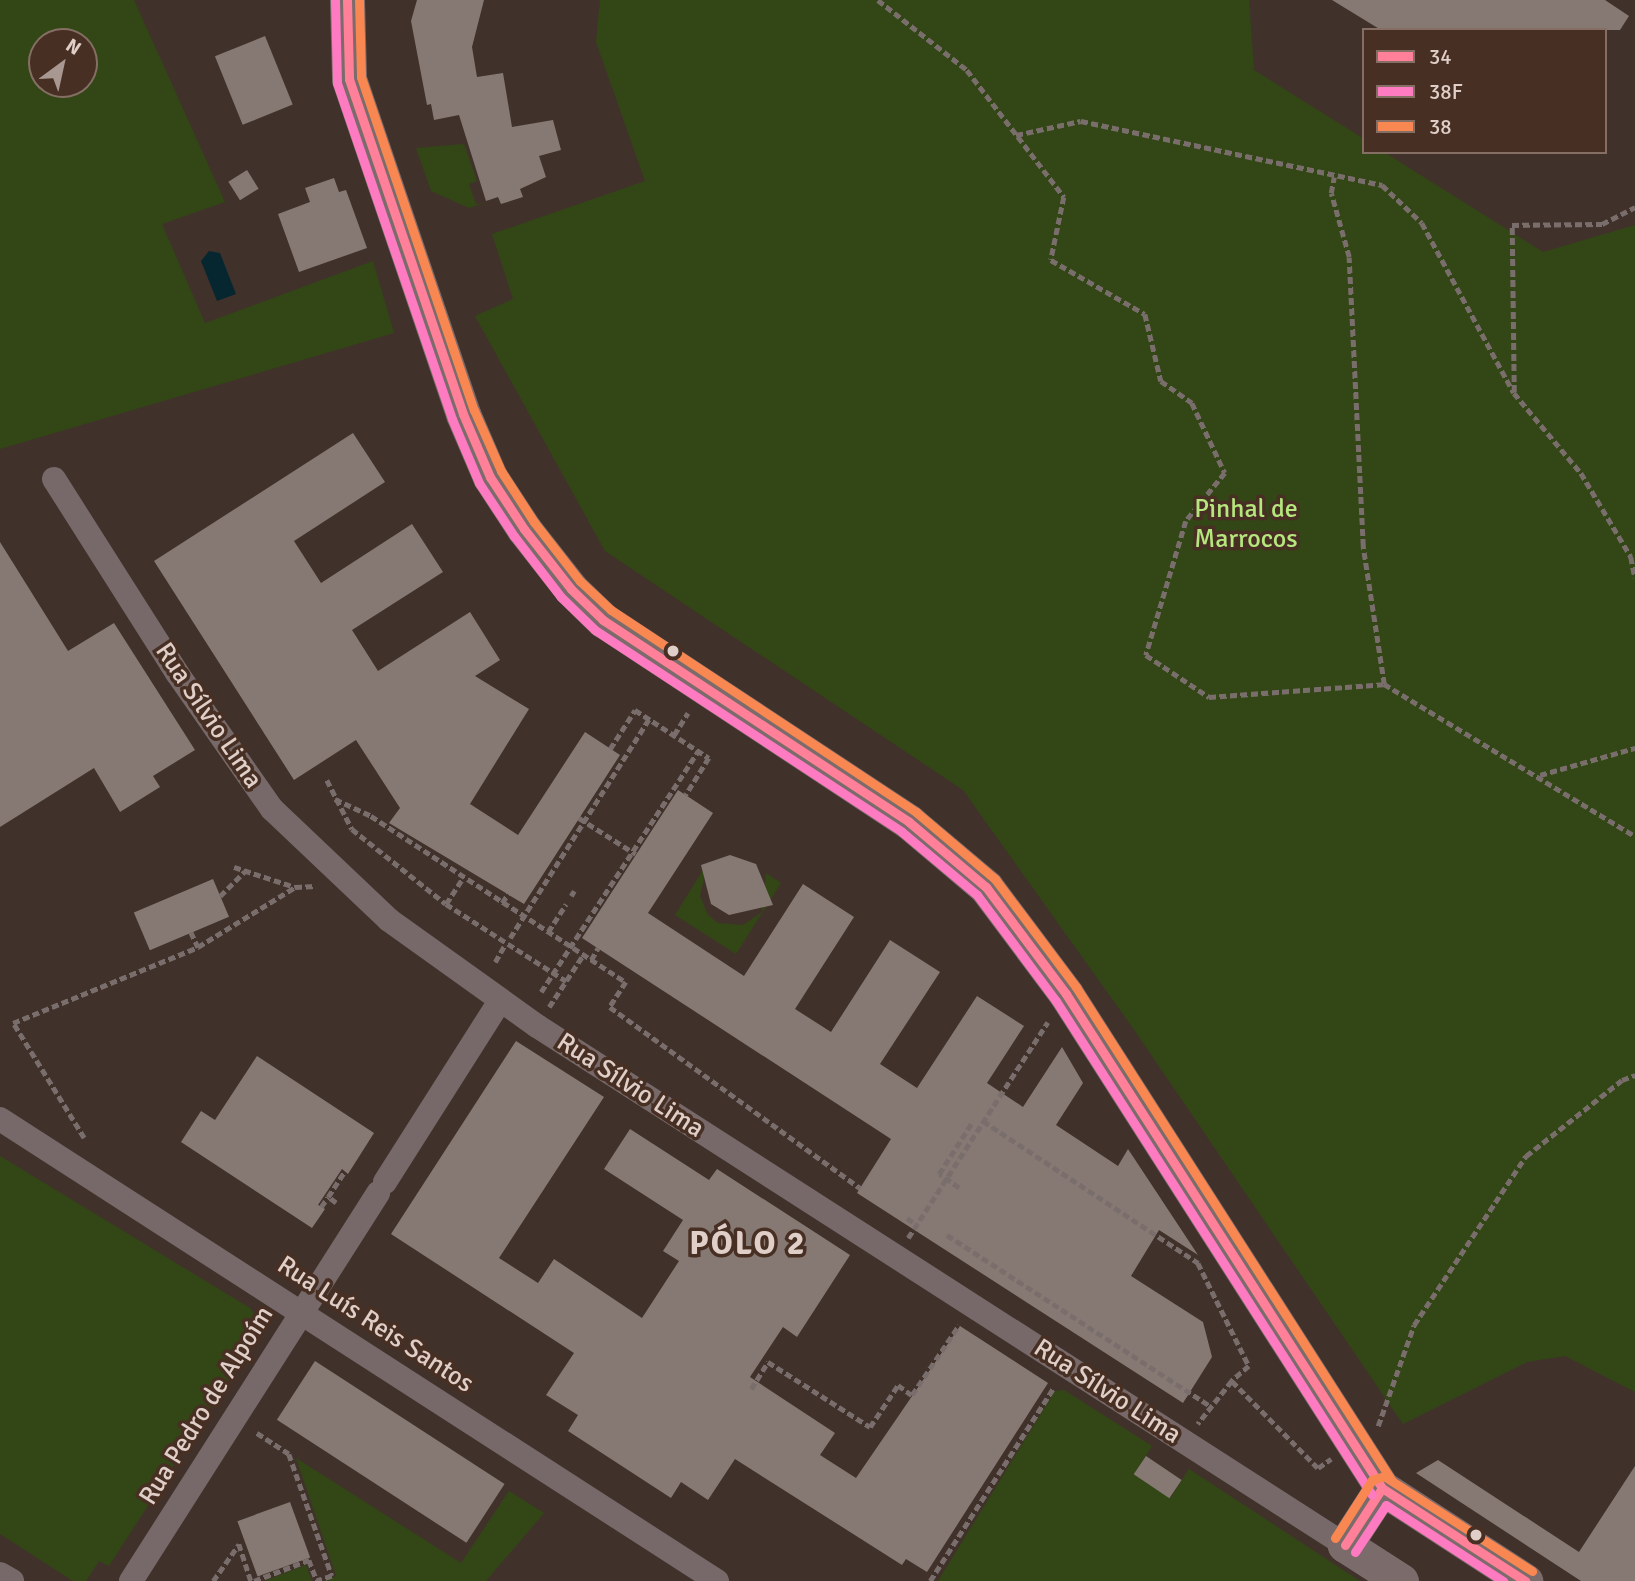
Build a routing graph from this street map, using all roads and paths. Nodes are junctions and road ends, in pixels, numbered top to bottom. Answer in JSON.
{"nodes":[{"id":1,"x":347,"y":0,"type":"edge"},
{"id":2,"x":878,"y":0,"type":"edge"},
{"id":3,"x":1017,"y":135,"type":"junction"},
{"id":4,"x":1334,"y":177,"type":"junction"},
{"id":5,"x":1635,"y":207,"type":"edge"},
{"id":6,"x":1514,"y":393,"type":"junction"},
{"id":7,"x":54,"y":479,"type":"dead end"},
{"id":8,"x":1635,"y":578,"type":"edge"},
{"id":9,"x":1384,"y":684,"type":"junction"},
{"id":10,"x":649,"y":719,"type":"junction"},
{"id":11,"x":1635,"y":748,"type":"edge"},
{"id":12,"x":610,"y":749,"type":"dead end"},
{"id":13,"x":698,"y":751,"type":"junction"},
{"id":14,"x":1539,"y":775,"type":"junction"},
{"id":15,"x":327,"y":780,"type":"dead end"},
{"id":16,"x":686,"y":795,"type":"dead end"},
{"id":17,"x":335,"y":799,"type":"junction"},
{"id":18,"x":582,"y":819,"type":"junction"},
{"id":19,"x":1635,"y":836,"type":"edge"},
{"id":20,"x":634,"y":853,"type":"junction"},
{"id":21,"x":234,"y":867,"type":"dead end"},
{"id":22,"x":245,"y":871,"type":"junction"},
{"id":23,"x":463,"y":878,"type":"junction"},
{"id":24,"x":508,"y":894,"type":"dead end"},
{"id":25,"x":220,"y":896,"type":"dead end"},
{"id":26,"x":502,"y":903,"type":"junction"},
{"id":27,"x":446,"y":904,"type":"junction"},
{"id":28,"x":566,"y":904,"type":"dead end"},
{"id":29,"x":524,"y":917,"type":"junction"},
{"id":30,"x":191,"y":932,"type":"dead end"},
{"id":31,"x":548,"y":932,"type":"junction"},
{"id":32,"x":510,"y":938,"type":"dead end"},
{"id":33,"x":505,"y":946,"type":"dead end"},
{"id":34,"x":570,"y":946,"type":"junction"},
{"id":35,"x":198,"y":947,"type":"junction"},
{"id":36,"x":598,"y":948,"type":"dead end"},
{"id":37,"x":583,"y":955,"type":"junction"},
{"id":38,"x":591,"y":960,"type":"junction"},
{"id":39,"x":495,"y":962,"type":"dead end"},
{"id":40,"x":553,"y":972,"type":"junction"},
{"id":41,"x":566,"y":981,"type":"junction"},
{"id":42,"x":541,"y":992,"type":"dead end"},
{"id":43,"x":553,"y":1000,"type":"dead end"},
{"id":44,"x":500,"y":1001,"type":"junction"},
{"id":45,"x":1047,"y":1022,"type":"dead end"},
{"id":46,"x":1635,"y":1075,"type":"edge"},
{"id":47,"x":0,"y":1119,"type":"edge"},
{"id":48,"x":983,"y":1121,"type":"junction"},
{"id":49,"x":973,"y":1122,"type":"dead end"},
{"id":50,"x":953,"y":1137,"type":"dead end"},
{"id":51,"x":84,"y":1138,"type":"dead end"},
{"id":52,"x":960,"y":1142,"type":"junction"},
{"id":53,"x":345,"y":1171,"type":"dead end"},
{"id":54,"x":946,"y":1179,"type":"junction"},
{"id":55,"x":860,"y":1188,"type":"dead end"},
{"id":56,"x":959,"y":1188,"type":"dead end"},
{"id":57,"x":328,"y":1197,"type":"junction"},
{"id":58,"x":336,"y":1203,"type":"dead end"},
{"id":59,"x":321,"y":1207,"type":"dead end"},
{"id":60,"x":907,"y":1218,"type":"dead end"},
{"id":61,"x":917,"y":1224,"type":"junction"},
{"id":62,"x":947,"y":1235,"type":"dead end"},
{"id":63,"x":896,"y":1257,"type":"junction"},
{"id":64,"x":1002,"y":1262,"type":"dead end"},
{"id":65,"x":998,"y":1268,"type":"junction"},
{"id":66,"x":301,"y":1313,"type":"junction"},
{"id":67,"x":962,"y":1321,"type":"dead end"},
{"id":68,"x":1110,"y":1332,"type":"dead end"},
{"id":69,"x":1106,"y":1338,"type":"junction"},
{"id":70,"x":1232,"y":1381,"type":"junction"},
{"id":71,"x":1057,"y":1382,"type":"dead end"},
{"id":72,"x":751,"y":1389,"type":"dead end"},
{"id":73,"x":1210,"y":1406,"type":"junction"},
{"id":74,"x":257,"y":1433,"type":"dead end"},
{"id":75,"x":1186,"y":1443,"type":"junction"},
{"id":76,"x":1356,"y":1444,"type":"junction"},
{"id":77,"x":1382,"y":1488,"type":"junction"},
{"id":78,"x":1345,"y":1545,"type":"junction"},
{"id":79,"x":0,"y":1574,"type":"edge"},
{"id":80,"x":12,"y":1581,"type":"edge"},
{"id":81,"x":131,"y":1581,"type":"edge"},
{"id":82,"x":214,"y":1581,"type":"edge"},
{"id":83,"x":253,"y":1581,"type":"edge"},
{"id":84,"x":317,"y":1581,"type":"edge"},
{"id":85,"x":717,"y":1581,"type":"edge"},
{"id":86,"x":930,"y":1581,"type":"edge"},
{"id":87,"x":1401,"y":1581,"type":"edge"},
{"id":88,"x":1525,"y":1581,"type":"edge"}],
"edges":[{"from":1,"to":76,"type":"street"},
{"from":2,"to":3,"type":"path"},
{"from":3,"to":4,"type":"path"},
{"from":3,"to":9,"type":"path"},
{"from":4,"to":6,"type":"path"},
{"from":4,"to":9,"type":"path"},
{"from":5,"to":6,"type":"path"},
{"from":6,"to":8,"type":"path"},
{"from":7,"to":44,"type":"street","name":"Rua Sílvio Lima"},
{"from":9,"to":14,"type":"path"},
{"from":10,"to":12,"type":"path"},
{"from":10,"to":13,"type":"path"},
{"from":10,"to":18,"type":"path"},
{"from":11,"to":14,"type":"path"},
{"from":13,"to":16,"type":"path"},
{"from":13,"to":20,"type":"path"},
{"from":14,"to":19,"type":"path"},
{"from":15,"to":17,"type":"path"},
{"from":17,"to":23,"type":"path"},
{"from":17,"to":27,"type":"path"},
{"from":18,"to":20,"type":"path"},
{"from":18,"to":29,"type":"path"},
{"from":20,"to":34,"type":"path"},
{"from":21,"to":22,"type":"path"},
{"from":22,"to":25,"type":"path"},
{"from":22,"to":35,"type":"path"},
{"from":23,"to":26,"type":"path"},
{"from":23,"to":27,"type":"path"},
{"from":24,"to":26,"type":"path"},
{"from":26,"to":29,"type":"path"},
{"from":27,"to":40,"type":"path"},
{"from":28,"to":31,"type":"path"},
{"from":29,"to":31,"type":"path"},
{"from":29,"to":32,"type":"path"},
{"from":30,"to":35,"type":"path"},
{"from":31,"to":34,"type":"path"},
{"from":33,"to":39,"type":"path"},
{"from":34,"to":37,"type":"path"},
{"from":34,"to":40,"type":"path"},
{"from":35,"to":51,"type":"path"},
{"from":36,"to":38,"type":"path"},
{"from":37,"to":38,"type":"path"},
{"from":37,"to":41,"type":"path"},
{"from":38,"to":55,"type":"path"},
{"from":40,"to":41,"type":"path"},
{"from":40,"to":42,"type":"path"},
{"from":41,"to":43,"type":"path"},
{"from":44,"to":63,"type":"street","name":"Rua Sílvio Lima"},
{"from":44,"to":66,"type":"street","name":"Rua Pedro de Alpoím"},
{"from":45,"to":48,"type":"path"},
{"from":46,"to":76,"type":"path"},
{"from":47,"to":66,"type":"street","name":"Rua Luís Reis Santos"},
{"from":48,"to":54,"type":"path"},
{"from":48,"to":70,"type":"path"},
{"from":49,"to":52,"type":"path"},
{"from":50,"to":52,"type":"path"},
{"from":52,"to":54,"type":"path"},
{"from":53,"to":57,"type":"path"},
{"from":54,"to":56,"type":"path"},
{"from":54,"to":61,"type":"path"},
{"from":57,"to":58,"type":"path"},
{"from":57,"to":59,"type":"path"},
{"from":60,"to":61,"type":"path"},
{"from":61,"to":63,"type":"path"},
{"from":62,"to":65,"type":"path"},
{"from":63,"to":75,"type":"street","name":"Rua Sílvio Lima"},
{"from":64,"to":65,"type":"path"},
{"from":65,"to":69,"type":"path"},
{"from":66,"to":81,"type":"street","name":"Rua Pedro de Alpoím"},
{"from":66,"to":85,"type":"street","name":"Rua Luís Reis Santos"},
{"from":67,"to":72,"type":"path"},
{"from":68,"to":69,"type":"path"},
{"from":69,"to":73,"type":"path"},
{"from":70,"to":73,"type":"path"},
{"from":70,"to":76,"type":"path"},
{"from":71,"to":86,"type":"path"},
{"from":73,"to":75,"type":"path"},
{"from":74,"to":84,"type":"path"},
{"from":75,"to":78,"type":"street","name":"Rua Sílvio Lima"},
{"from":76,"to":77,"type":"street"},
{"from":77,"to":78,"type":"street"},
{"from":77,"to":88,"type":"street"},
{"from":78,"to":87,"type":"street","name":"Rua Sílvio Lima"},
{"from":79,"to":80,"type":"street"},
{"from":82,"to":83,"type":"path"},
{"from":83,"to":84,"type":"path"}]}
